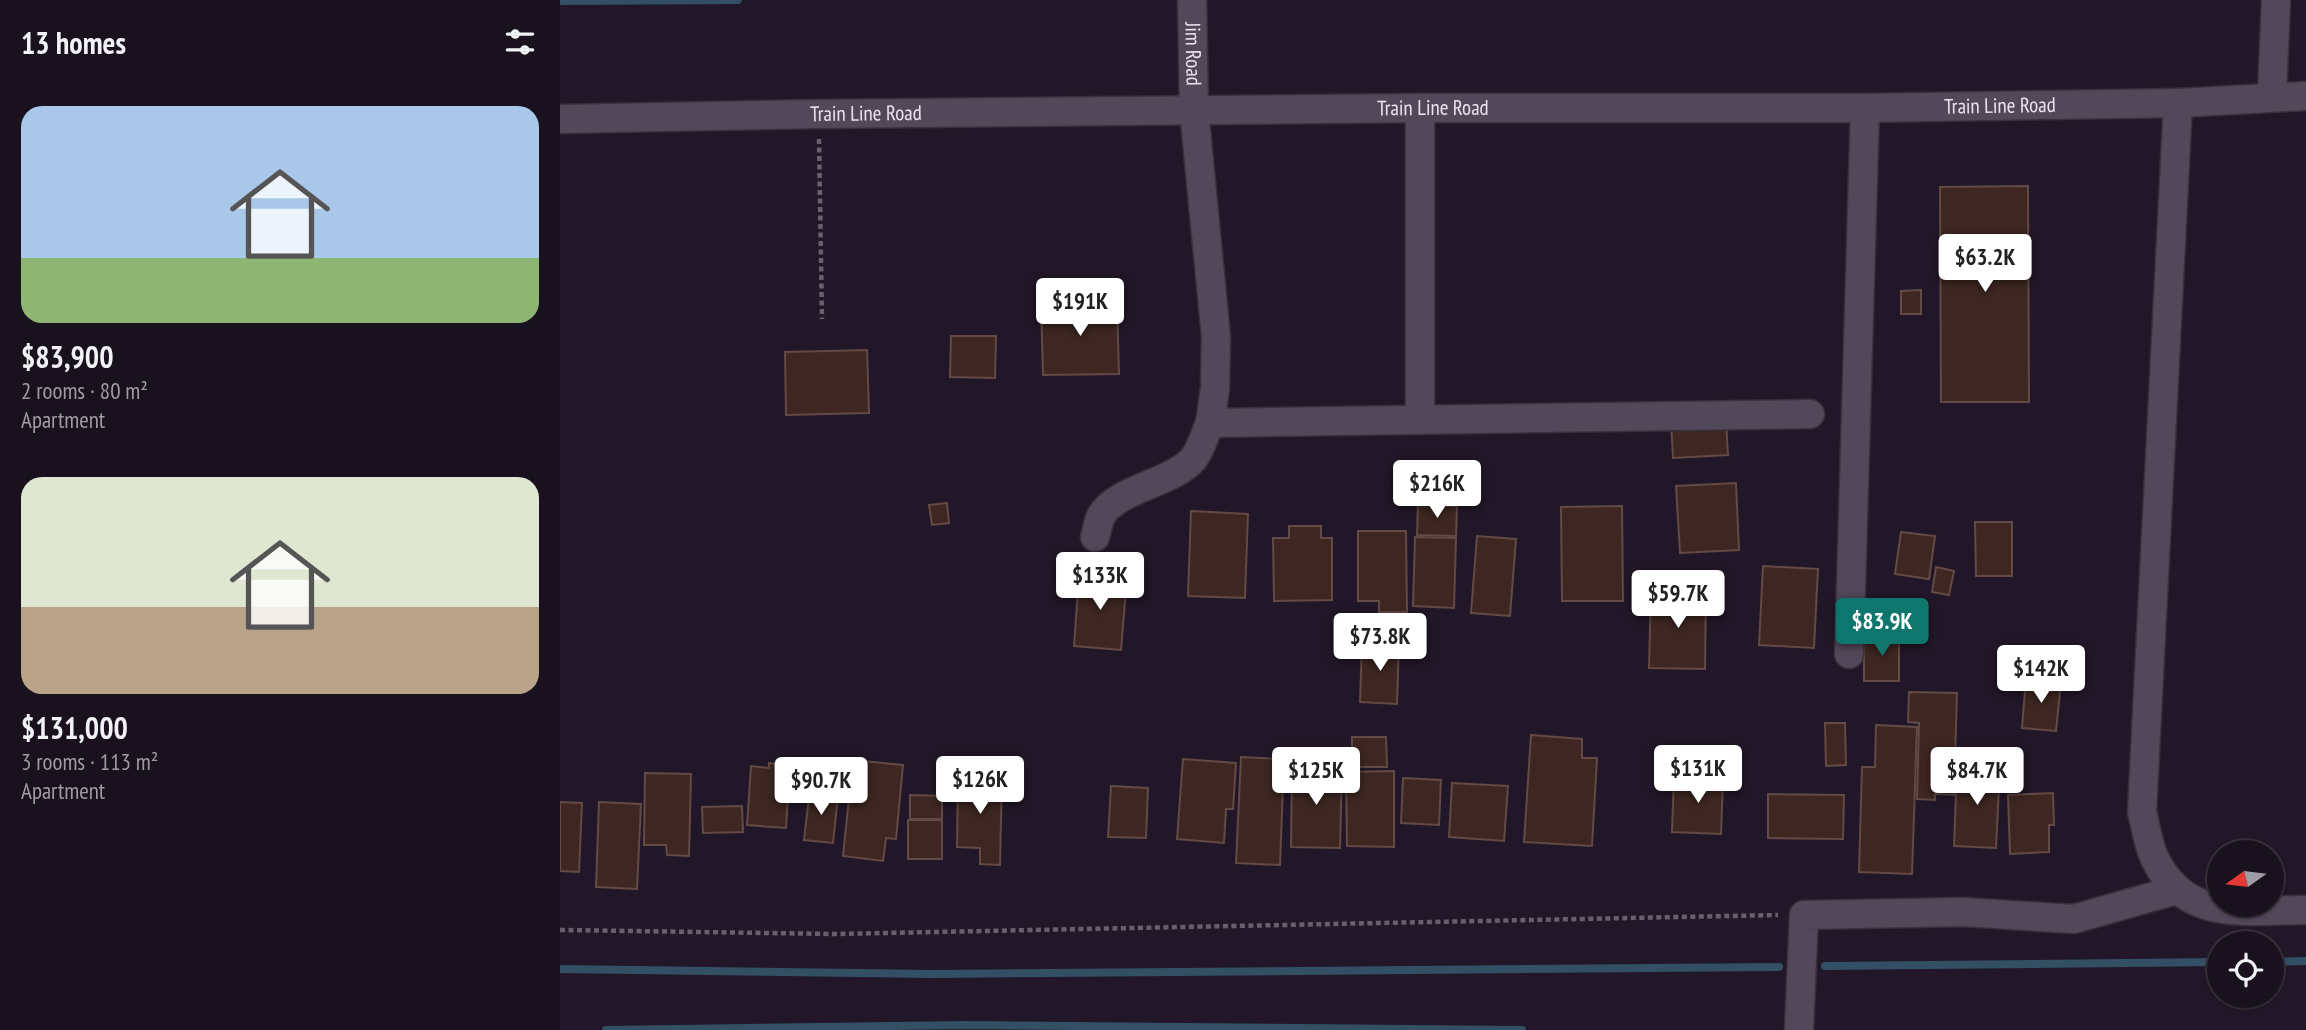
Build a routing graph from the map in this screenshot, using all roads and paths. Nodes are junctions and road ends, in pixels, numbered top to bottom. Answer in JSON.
{"nodes":[{"id":1,"x":2276,"y":0,"type":"edge"},
{"id":2,"x":1192,"y":14,"type":"edge"},
{"id":3,"x":2272,"y":96,"type":"junction"},
{"id":4,"x":2306,"y":96,"type":"edge"},
{"id":5,"x":2178,"y":103,"type":"junction"},
{"id":6,"x":1420,"y":108,"type":"junction"},
{"id":7,"x":1865,"y":108,"type":"junction"},
{"id":8,"x":1194,"y":110,"type":"junction"},
{"id":9,"x":818,"y":114,"type":"junction"},
{"id":10,"x":560,"y":119,"type":"edge"},
{"id":11,"x":822,"y":319,"type":"dead end"},
{"id":12,"x":1810,"y":414,"type":"dead end"},
{"id":13,"x":1420,"y":420,"type":"junction"},
{"id":14,"x":1210,"y":423,"type":"junction"},
{"id":15,"x":1095,"y":537,"type":"dead end"},
{"id":16,"x":1849,"y":654,"type":"dead end"},
{"id":17,"x":2176,"y":890,"type":"junction"},
{"id":18,"x":2306,"y":911,"type":"edge"},
{"id":19,"x":1804,"y":915,"type":"junction"},
{"id":20,"x":560,"y":930,"type":"edge"},
{"id":21,"x":1799,"y":1030,"type":"edge"}],
"edges":[{"from":1,"to":3,"type":"street"},
{"from":2,"to":8,"type":"street","name":"Jim Road"},
{"from":3,"to":4,"type":"street","name":"Train Line Road"},
{"from":3,"to":5,"type":"street","name":"Train Line Road"},
{"from":5,"to":7,"type":"street","name":"Train Line Road"},
{"from":5,"to":17,"type":"street"},
{"from":6,"to":7,"type":"street","name":"Train Line Road"},
{"from":6,"to":8,"type":"street","name":"Train Line Road"},
{"from":6,"to":13,"type":"street"},
{"from":7,"to":16,"type":"street"},
{"from":8,"to":9,"type":"street","name":"Train Line Road"},
{"from":8,"to":14,"type":"street","name":"Jim Road"},
{"from":9,"to":10,"type":"street","name":"Train Line Road"},
{"from":9,"to":11,"type":"path"},
{"from":12,"to":13,"type":"street"},
{"from":13,"to":14,"type":"street"},
{"from":14,"to":15,"type":"street","name":"Jim Road"},
{"from":17,"to":18,"type":"street"},
{"from":17,"to":19,"type":"street"},
{"from":19,"to":20,"type":"path"},
{"from":19,"to":21,"type":"street"}]}
